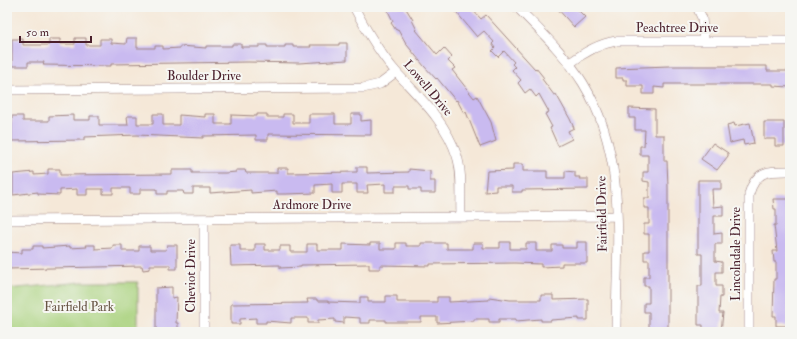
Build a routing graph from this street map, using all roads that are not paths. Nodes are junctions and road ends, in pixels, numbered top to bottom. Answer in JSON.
{"nodes":[{"id":1,"x":354,"y":7,"type":"edge"},
{"id":2,"x":517,"y":7,"type":"edge"},
{"id":3,"x":697,"y":7,"type":"edge"},
{"id":4,"x":704,"y":41,"type":"junction"},
{"id":5,"x":790,"y":41,"type":"edge"},
{"id":6,"x":569,"y":64,"type":"junction"},
{"id":7,"x":396,"y":72,"type":"junction"},
{"id":8,"x":7,"y":90,"type":"edge"},
{"id":9,"x":790,"y":171,"type":"edge"},
{"id":10,"x":616,"y":216,"type":"junction"},
{"id":11,"x":461,"y":217,"type":"junction"},
{"id":12,"x":204,"y":219,"type":"junction"},
{"id":13,"x":7,"y":220,"type":"edge"},
{"id":14,"x":204,"y":332,"type":"edge"},
{"id":15,"x":616,"y":332,"type":"edge"},
{"id":16,"x":748,"y":332,"type":"edge"}],
"edges":[{"from":1,"to":7,"type":"street","name":"Lowell Drive"},
{"from":2,"to":6,"type":"street","name":"Fairfield Drive"},
{"from":3,"to":4,"type":"street"},
{"from":4,"to":5,"type":"street","name":"Peachtree Drive"},
{"from":4,"to":6,"type":"street","name":"Peachtree Drive"},
{"from":6,"to":10,"type":"street","name":"Fairfield Drive"},
{"from":7,"to":8,"type":"street","name":"Boulder Drive"},
{"from":7,"to":11,"type":"street","name":"Lowell Drive"},
{"from":9,"to":16,"type":"street","name":"Lincolndale Drive"},
{"from":10,"to":11,"type":"street","name":"Ardmore Drive"},
{"from":10,"to":15,"type":"street","name":"Fairfield Drive"},
{"from":11,"to":12,"type":"street","name":"Ardmore Drive"},
{"from":12,"to":13,"type":"street","name":"Ardmore Drive"},
{"from":12,"to":14,"type":"street","name":"Cheviot Drive"}]}
